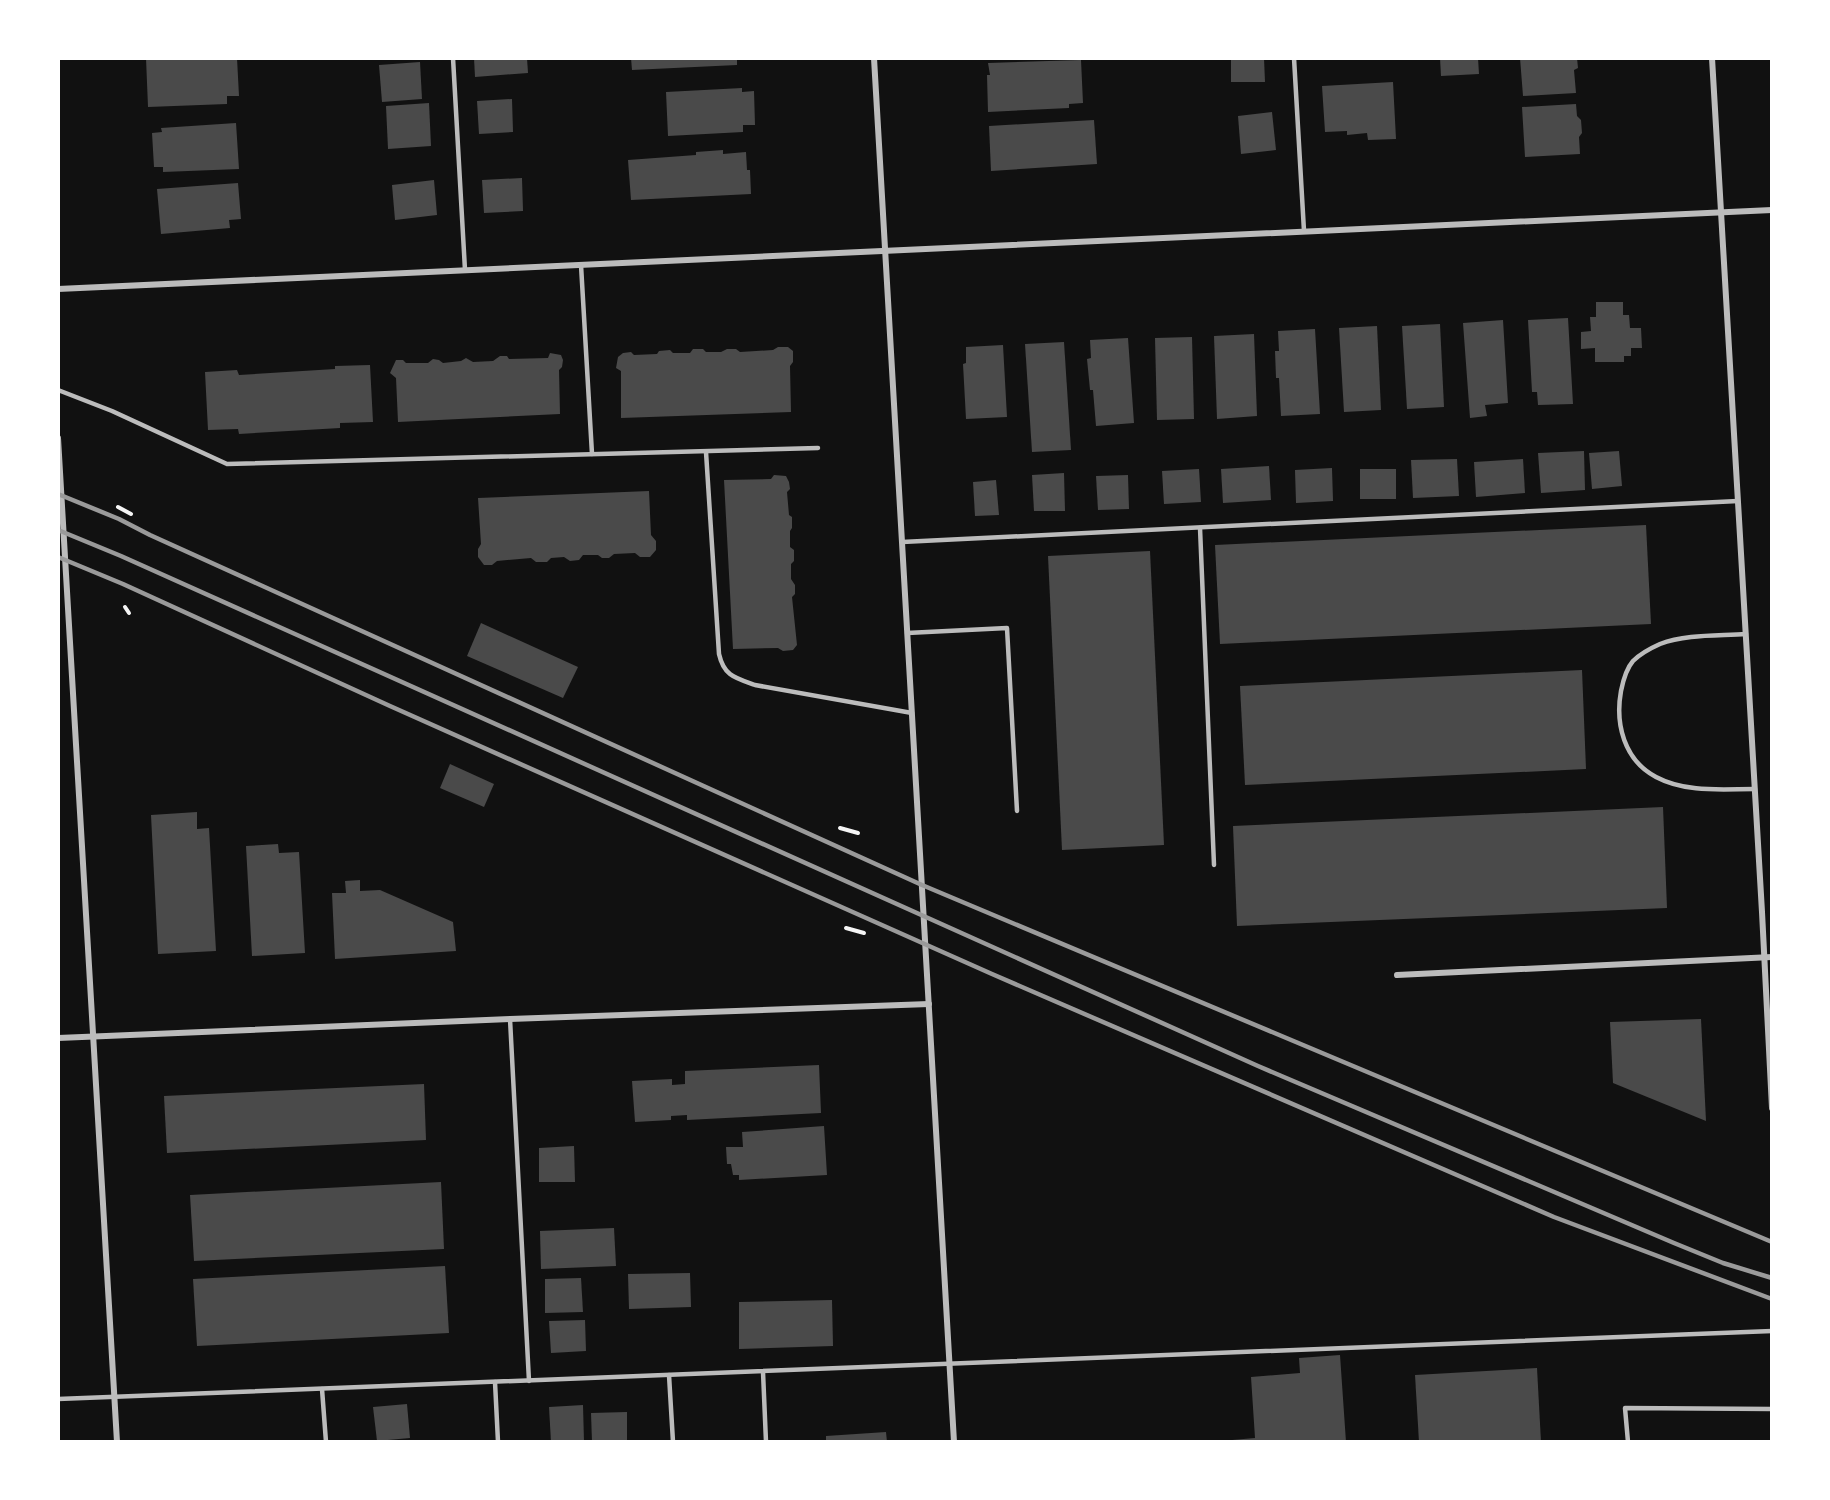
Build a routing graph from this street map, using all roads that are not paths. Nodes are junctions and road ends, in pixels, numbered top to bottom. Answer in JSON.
{"nodes":[{"id":1,"x":453,"y":58,"type":"edge"},
{"id":2,"x":874,"y":58,"type":"edge"},
{"id":3,"x":1294,"y":58,"type":"edge"},
{"id":4,"x":1712,"y":58,"type":"edge"},
{"id":5,"x":1772,"y":210,"type":"edge"},
{"id":6,"x":1721,"y":213,"type":"junction"},
{"id":7,"x":1304,"y":231,"type":"junction"},
{"id":8,"x":885,"y":250,"type":"junction"},
{"id":9,"x":581,"y":265,"type":"junction"},
{"id":10,"x":465,"y":270,"type":"junction"},
{"id":11,"x":58,"y":289,"type":"edge"},
{"id":12,"x":58,"y":390,"type":"edge"},
{"id":13,"x":58,"y":438,"type":"edge"},
{"id":14,"x":818,"y":448,"type":"dead end"},
{"id":15,"x":706,"y":452,"type":"junction"},
{"id":16,"x":592,"y":454,"type":"junction"},
{"id":17,"x":1738,"y":501,"type":"junction"},
{"id":18,"x":1200,"y":528,"type":"junction"},
{"id":19,"x":902,"y":542,"type":"junction"},
{"id":20,"x":907,"y":633,"type":"junction"},
{"id":21,"x":1746,"y":634,"type":"junction"},
{"id":22,"x":912,"y":713,"type":"junction"},
{"id":23,"x":1755,"y":789,"type":"junction"},
{"id":24,"x":1017,"y":811,"type":"dead end"},
{"id":25,"x":1214,"y":864,"type":"dead end"},
{"id":26,"x":1768,"y":957,"type":"edge"},
{"id":27,"x":1397,"y":975,"type":"dead end"},
{"id":28,"x":929,"y":1005,"type":"junction"},
{"id":29,"x":510,"y":1019,"type":"junction"},
{"id":30,"x":94,"y":1036,"type":"junction"},
{"id":31,"x":58,"y":1038,"type":"edge"},
{"id":32,"x":1772,"y":1107,"type":"edge"},
{"id":33,"x":1772,"y":1331,"type":"edge"},
{"id":34,"x":950,"y":1364,"type":"junction"},
{"id":35,"x":763,"y":1372,"type":"junction"},
{"id":36,"x":669,"y":1376,"type":"junction"},
{"id":37,"x":529,"y":1381,"type":"junction"},
{"id":38,"x":495,"y":1382,"type":"junction"},
{"id":39,"x":322,"y":1389,"type":"junction"},
{"id":40,"x":115,"y":1397,"type":"junction"},
{"id":41,"x":58,"y":1399,"type":"edge"},
{"id":42,"x":1772,"y":1409,"type":"edge"},
{"id":43,"x":117,"y":1442,"type":"edge"},
{"id":44,"x":326,"y":1442,"type":"edge"},
{"id":45,"x":498,"y":1442,"type":"edge"},
{"id":46,"x":673,"y":1442,"type":"edge"},
{"id":47,"x":766,"y":1442,"type":"edge"},
{"id":48,"x":954,"y":1442,"type":"edge"},
{"id":49,"x":1628,"y":1442,"type":"edge"}],
"edges":[{"from":1,"to":10,"type":"lane"},
{"from":2,"to":8,"type":"street"},
{"from":3,"to":7,"type":"lane"},
{"from":4,"to":6,"type":"street"},
{"from":5,"to":6,"type":"street"},
{"from":6,"to":7,"type":"street"},
{"from":6,"to":17,"type":"street"},
{"from":7,"to":8,"type":"street"},
{"from":8,"to":9,"type":"street"},
{"from":8,"to":19,"type":"street"},
{"from":9,"to":10,"type":"street"},
{"from":9,"to":16,"type":"lane"},
{"from":10,"to":11,"type":"street"},
{"from":12,"to":16,"type":"lane"},
{"from":13,"to":30,"type":"street"},
{"from":14,"to":15,"type":"lane"},
{"from":15,"to":16,"type":"lane"},
{"from":15,"to":22,"type":"lane"},
{"from":17,"to":18,"type":"lane"},
{"from":17,"to":21,"type":"street"},
{"from":18,"to":19,"type":"lane"},
{"from":18,"to":25,"type":"lane"},
{"from":19,"to":20,"type":"street"},
{"from":20,"to":22,"type":"street"},
{"from":20,"to":24,"type":"lane"},
{"from":21,"to":23,"type":"street"},
{"from":21,"to":23,"type":"lane"},
{"from":22,"to":28,"type":"street"},
{"from":23,"to":26,"type":"street"},
{"from":26,"to":27,"type":"street"},
{"from":26,"to":32,"type":"street"},
{"from":28,"to":29,"type":"street"},
{"from":28,"to":34,"type":"street"},
{"from":29,"to":30,"type":"street"},
{"from":29,"to":37,"type":"lane"},
{"from":30,"to":31,"type":"street"},
{"from":30,"to":40,"type":"street"},
{"from":33,"to":34,"type":"lane"},
{"from":34,"to":35,"type":"lane"},
{"from":34,"to":48,"type":"street"},
{"from":35,"to":36,"type":"lane"},
{"from":35,"to":47,"type":"lane"},
{"from":36,"to":37,"type":"lane"},
{"from":36,"to":46,"type":"lane"},
{"from":37,"to":38,"type":"lane"},
{"from":38,"to":39,"type":"lane"},
{"from":38,"to":45,"type":"lane"},
{"from":39,"to":40,"type":"lane"},
{"from":39,"to":44,"type":"lane"},
{"from":40,"to":41,"type":"lane"},
{"from":40,"to":43,"type":"street"},
{"from":42,"to":49,"type":"lane"}]}
